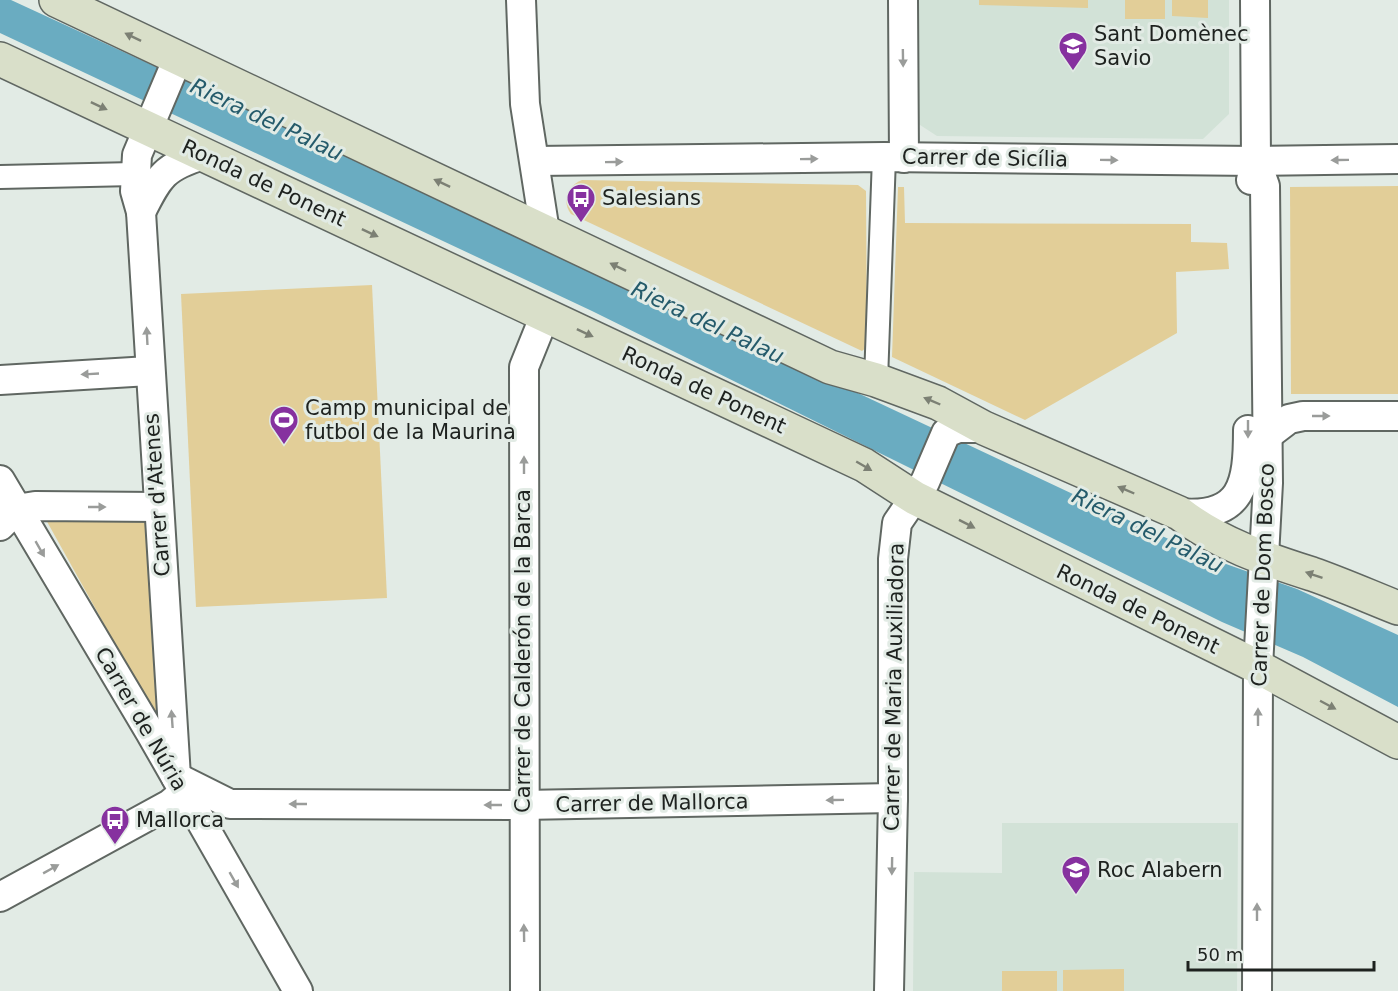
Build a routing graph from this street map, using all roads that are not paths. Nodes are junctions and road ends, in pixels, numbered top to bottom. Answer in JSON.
{"nodes":[{"id":1,"x":56,"y":0,"type":"edge"},
{"id":2,"x":521,"y":0,"type":"edge"},
{"id":3,"x":903,"y":0,"type":"edge"},
{"id":4,"x":1255,"y":0,"type":"edge"},
{"id":5,"x":0,"y":59,"type":"edge"},
{"id":6,"x":176,"y":61,"type":"junction"},
{"id":7,"x":152,"y":121,"type":"junction"},
{"id":8,"x":203,"y":155,"type":"junction"},
{"id":9,"x":894,"y":158,"type":"junction"},
{"id":10,"x":1398,"y":159,"type":"edge"},
{"id":11,"x":535,"y":161,"type":"junction"},
{"id":12,"x":1256,"y":161,"type":"junction"},
{"id":13,"x":573,"y":162,"type":"junction"},
{"id":14,"x":134,"y":174,"type":"junction"},
{"id":15,"x":0,"y":177,"type":"edge"},
{"id":16,"x":141,"y":212,"type":"junction"},
{"id":17,"x":545,"y":232,"type":"junction"},
{"id":18,"x":545,"y":315,"type":"junction"},
{"id":19,"x":149,"y":371,"type":"junction"},
{"id":20,"x":0,"y":380,"type":"edge"},
{"id":21,"x":876,"y":380,"type":"junction"},
{"id":22,"x":1398,"y":416,"type":"edge"},
{"id":23,"x":984,"y":428,"type":"junction"},
{"id":24,"x":1268,"y":435,"type":"junction"},
{"id":25,"x":0,"y":480,"type":"edge"},
{"id":26,"x":920,"y":490,"type":"junction"},
{"id":27,"x":158,"y":507,"type":"junction"},
{"id":28,"x":1179,"y":513,"type":"junction"},
{"id":29,"x":9,"y":517,"type":"edge"},
{"id":30,"x":1263,"y":559,"type":"junction"},
{"id":31,"x":1398,"y":608,"type":"edge"},
{"id":32,"x":1258,"y":668,"type":"junction"},
{"id":33,"x":1398,"y":742,"type":"edge"},
{"id":34,"x":179,"y":785,"type":"junction"},
{"id":35,"x":893,"y":798,"type":"junction"},
{"id":36,"x":230,"y":804,"type":"junction"},
{"id":37,"x":523,"y":805,"type":"junction"},
{"id":38,"x":211,"y":838,"type":"junction"},
{"id":39,"x":0,"y":897,"type":"edge"},
{"id":40,"x":298,"y":991,"type":"edge"},
{"id":41,"x":525,"y":991,"type":"edge"},
{"id":42,"x":890,"y":991,"type":"edge"},
{"id":43,"x":1257,"y":991,"type":"edge"}],
"edges":[{"from":6,"to":1,"type":"main road","one_way":true},
{"from":2,"to":11,"type":"street"},
{"from":3,"to":9,"type":"street","one_way":true},
{"from":4,"to":12,"type":"street","name":"Carrer de Dom Bosco"},
{"from":5,"to":7,"type":"main road","name":"Ronda de Ponent","one_way":true},
{"from":6,"to":7,"type":"street","name":"Carrer d'Atenes"},
{"from":17,"to":6,"type":"main road","one_way":true},
{"from":7,"to":8,"type":"main road","name":"Ronda de Ponent"},
{"from":7,"to":14,"type":"street","name":"Carrer d'Atenes"},
{"from":8,"to":16,"type":"street"},
{"from":8,"to":18,"type":"main road","name":"Ronda de Ponent","one_way":true},
{"from":9,"to":12,"type":"street","name":"Carrer de Sicília","one_way":true},
{"from":13,"to":9,"type":"street","name":"Carrer de Sicília","one_way":true},
{"from":9,"to":21,"type":"street"},
{"from":10,"to":12,"type":"street","name":"Carrer de Sicília","one_way":true},
{"from":11,"to":13,"type":"street","name":"Carrer de Sicília"},
{"from":11,"to":17,"type":"street"},
{"from":12,"to":24,"type":"street","name":"Carrer de Dom Bosco"},
{"from":12,"to":28,"type":"street","name":"Carrer de Dom Bosco","one_way":true},
{"from":13,"to":17,"type":"street"},
{"from":14,"to":15,"type":"street"},
{"from":14,"to":16,"type":"street","name":"Carrer d'Atenes"},
{"from":19,"to":16,"type":"street","name":"Carrer d'Atenes","one_way":true},
{"from":21,"to":17,"type":"main road","one_way":true},
{"from":18,"to":26,"type":"main road","name":"Ronda de Ponent","one_way":true},
{"from":37,"to":18,"type":"street","name":"Carrer de Calderón de la Barca","one_way":true},
{"from":19,"to":20,"type":"street","one_way":true},
{"from":19,"to":27,"type":"street","name":"Carrer d'Atenes"},
{"from":23,"to":21,"type":"main road","one_way":true},
{"from":24,"to":22,"type":"street","one_way":true},
{"from":23,"to":26,"type":"street","name":"Carrer de Maria Auxiliadora"},
{"from":28,"to":23,"type":"main road","one_way":true},
{"from":24,"to":30,"type":"street","name":"Carrer de Dom Bosco"},
{"from":25,"to":29,"type":"street","name":"Carrer de Núria"},
{"from":26,"to":32,"type":"main road","name":"Ronda de Ponent","one_way":true},
{"from":26,"to":35,"type":"street","name":"Carrer de Maria Auxiliadora"},
{"from":29,"to":27,"type":"street","one_way":true},
{"from":34,"to":27,"type":"street","name":"Carrer d'Atenes","one_way":true},
{"from":28,"to":30,"type":"main road"},
{"from":29,"to":34,"type":"street","name":"Carrer de Núria","one_way":true},
{"from":31,"to":30,"type":"main road","one_way":true},
{"from":30,"to":32,"type":"street","name":"Carrer de Dom Bosco"},
{"from":32,"to":33,"type":"main road","name":"Ronda de Ponent","one_way":true},
{"from":43,"to":32,"type":"street","name":"Carrer de Dom Bosco","one_way":true},
{"from":34,"to":36,"type":"street","name":"Carrer de Mallorca"},
{"from":34,"to":38,"type":"street","name":"Carrer de Núria"},
{"from":39,"to":34,"type":"street","one_way":true},
{"from":35,"to":37,"type":"street","name":"Carrer de Mallorca","one_way":true},
{"from":35,"to":42,"type":"street","name":"Carrer de Maria Auxiliadora","one_way":true},
{"from":37,"to":36,"type":"street","name":"Carrer de Mallorca","one_way":true},
{"from":36,"to":38,"type":"street"},
{"from":41,"to":37,"type":"street","name":"Carrer de Calderón de la Barca","one_way":true},
{"from":38,"to":40,"type":"street","name":"Carrer de Núria","one_way":true}]}
